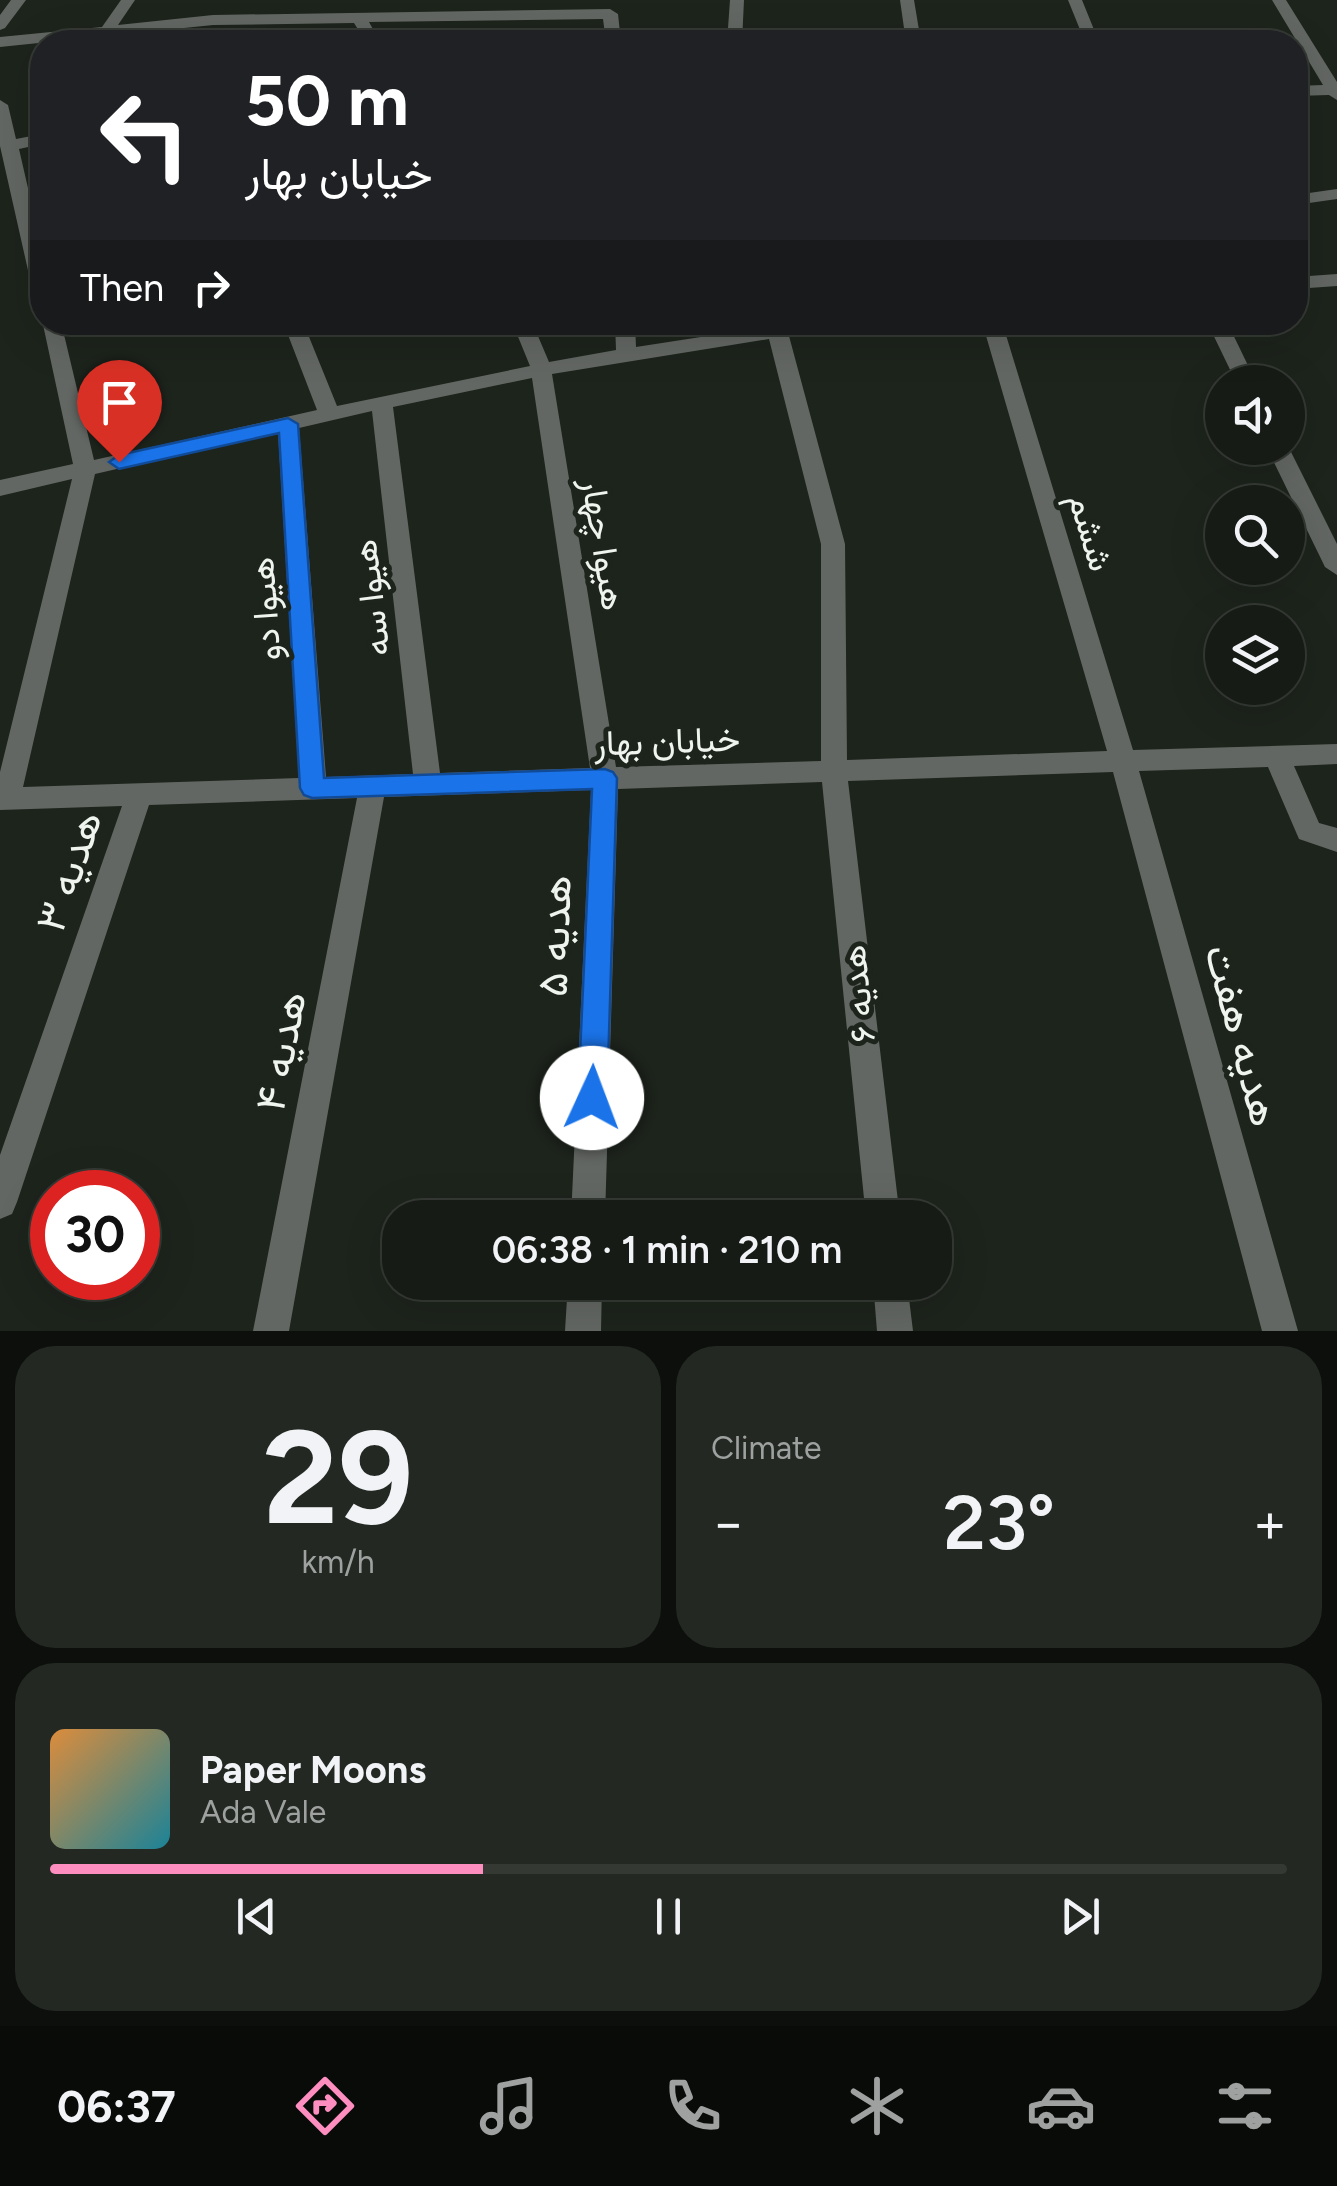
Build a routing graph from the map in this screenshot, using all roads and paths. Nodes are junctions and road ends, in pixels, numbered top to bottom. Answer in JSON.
{"nodes":[{"id":1,"x":20,"y":0,"type":"edge"},
{"id":2,"x":128,"y":0,"type":"edge"},
{"id":3,"x":224,"y":0,"type":"edge"},
{"id":4,"x":350,"y":0,"type":"edge"},
{"id":5,"x":737,"y":0,"type":"edge"},
{"id":6,"x":907,"y":0,"type":"edge"},
{"id":7,"x":1075,"y":0,"type":"edge"},
{"id":8,"x":1279,"y":0,"type":"edge"},
{"id":9,"x":610,"y":7,"type":"edge"},
{"id":10,"x":351,"y":18,"type":"junction"},
{"id":11,"x":213,"y":20,"type":"junction"},
{"id":12,"x":172,"y":24,"type":"junction"},
{"id":13,"x":0,"y":26,"type":"edge"},
{"id":14,"x":108,"y":29,"type":"junction"},
{"id":15,"x":100,"y":30,"type":"edge"},
{"id":16,"x":175,"y":30,"type":"edge"},
{"id":17,"x":362,"y":30,"type":"edge"},
{"id":18,"x":736,"y":30,"type":"edge"},
{"id":19,"x":912,"y":30,"type":"edge"},
{"id":20,"x":1087,"y":30,"type":"edge"},
{"id":21,"x":1298,"y":30,"type":"edge"},
{"id":22,"x":30,"y":38,"type":"edge"},
{"id":23,"x":0,"y":42,"type":"edge"},
{"id":24,"x":1308,"y":47,"type":"edge"},
{"id":25,"x":1308,"y":91,"type":"edge"},
{"id":26,"x":1336,"y":92,"type":"edge"},
{"id":27,"x":0,"y":105,"type":"edge"},
{"id":28,"x":30,"y":142,"type":"edge"},
{"id":29,"x":10,"y":146,"type":"junction"},
{"id":30,"x":8,"y":178,"type":"edge"},
{"id":31,"x":1337,"y":194,"type":"edge"},
{"id":32,"x":1308,"y":198,"type":"edge"},
{"id":33,"x":30,"y":249,"type":"edge"},
{"id":34,"x":1337,"y":280,"type":"edge"},
{"id":35,"x":1308,"y":281,"type":"edge"},
{"id":36,"x":53,"y":335,"type":"edge"},
{"id":37,"x":298,"y":335,"type":"edge"},
{"id":38,"x":527,"y":335,"type":"edge"},
{"id":39,"x":625,"y":335,"type":"edge"},
{"id":40,"x":733,"y":335,"type":"edge"},
{"id":41,"x":778,"y":335,"type":"edge"},
{"id":42,"x":996,"y":335,"type":"edge"},
{"id":43,"x":1223,"y":335,"type":"edge"},
{"id":44,"x":626,"y":355,"type":"junction"},
{"id":45,"x":1238,"y":365,"type":"edge"},
{"id":46,"x":541,"y":368,"type":"junction"},
{"id":47,"x":382,"y":404,"type":"junction"},
{"id":48,"x":330,"y":415,"type":"junction"},
{"id":49,"x":288,"y":424,"type":"junction"},
{"id":50,"x":1286,"y":465,"type":"edge"},
{"id":51,"x":85,"y":470,"type":"junction"},
{"id":52,"x":0,"y":488,"type":"edge"},
{"id":53,"x":1337,"y":567,"type":"edge"},
{"id":54,"x":1337,"y":754,"type":"edge"},
{"id":55,"x":1276,"y":756,"type":"junction"},
{"id":56,"x":1123,"y":761,"type":"junction"},
{"id":57,"x":834,"y":771,"type":"junction"},
{"id":58,"x":605,"y":778,"type":"junction"},
{"id":59,"x":428,"y":785,"type":"junction"},
{"id":60,"x":373,"y":786,"type":"junction"},
{"id":61,"x":312,"y":788,"type":"junction"},
{"id":62,"x":139,"y":796,"type":"junction"},
{"id":63,"x":3,"y":799,"type":"edge"},
{"id":64,"x":1337,"y":840,"type":"edge"},
{"id":65,"x":589,"y":1200,"type":"edge"},
{"id":66,"x":880,"y":1200,"type":"edge"},
{"id":67,"x":0,"y":1202,"type":"edge"},
{"id":68,"x":584,"y":1300,"type":"edge"},
{"id":69,"x":892,"y":1300,"type":"edge"},
{"id":70,"x":270,"y":1331,"type":"edge"},
{"id":71,"x":583,"y":1331,"type":"edge"},
{"id":72,"x":895,"y":1331,"type":"edge"},
{"id":73,"x":1280,"y":1331,"type":"edge"}],
"edges":[{"from":1,"to":13,"type":"street"},
{"from":2,"to":14,"type":"street"},
{"from":3,"to":11,"type":"street"},
{"from":4,"to":10,"type":"street"},
{"from":5,"to":18,"type":"street"},
{"from":6,"to":19,"type":"street"},
{"from":7,"to":20,"type":"street"},
{"from":8,"to":21,"type":"street"},
{"from":9,"to":10,"type":"street"},
{"from":10,"to":11,"type":"street"},
{"from":10,"to":17,"type":"street"},
{"from":11,"to":12,"type":"street"},
{"from":12,"to":14,"type":"street"},
{"from":12,"to":16,"type":"street"},
{"from":14,"to":15,"type":"street"},
{"from":22,"to":23,"type":"street"},
{"from":24,"to":26,"type":"street"},
{"from":25,"to":26,"type":"street"},
{"from":27,"to":29,"type":"street"},
{"from":28,"to":29,"type":"street"},
{"from":29,"to":30,"type":"street"},
{"from":30,"to":33,"type":"street"},
{"from":31,"to":32,"type":"street"},
{"from":34,"to":35,"type":"street"},
{"from":36,"to":51,"type":"street"},
{"from":37,"to":48,"type":"street"},
{"from":38,"to":46,"type":"street","name":"هیوا چهار"},
{"from":39,"to":44,"type":"street"},
{"from":40,"to":44,"type":"street"},
{"from":41,"to":57,"type":"street","name":"هدیه ۶"},
{"from":42,"to":56,"type":"street","name":"ششم"},
{"from":43,"to":45,"type":"street"},
{"from":44,"to":46,"type":"street"},
{"from":46,"to":47,"type":"street"},
{"from":46,"to":58,"type":"street","name":"هیوا چهار"},
{"from":47,"to":48,"type":"street"},
{"from":47,"to":59,"type":"street","name":"هیوا سه"},
{"from":48,"to":49,"type":"street"},
{"from":49,"to":51,"type":"street"},
{"from":49,"to":61,"type":"street","name":"هیوا دو"},
{"from":50,"to":53,"type":"street"},
{"from":51,"to":52,"type":"street"},
{"from":51,"to":63,"type":"street"},
{"from":54,"to":55,"type":"street","name":"خیابان بهار"},
{"from":55,"to":56,"type":"street","name":"خیابان بهار"},
{"from":55,"to":64,"type":"street"},
{"from":56,"to":57,"type":"street","name":"خیابان بهار"},
{"from":56,"to":73,"type":"street","name":"هدیه هفت"},
{"from":57,"to":58,"type":"street","name":"خیابان بهار"},
{"from":57,"to":66,"type":"street","name":"هدیه ۶"},
{"from":58,"to":59,"type":"street","name":"خیابان بهار"},
{"from":58,"to":65,"type":"street","name":"هدیه ۵"},
{"from":59,"to":60,"type":"street","name":"خیابان بهار"},
{"from":60,"to":61,"type":"street","name":"خیابان بهار"},
{"from":60,"to":70,"type":"street","name":"هدیه ۴"},
{"from":61,"to":62,"type":"street","name":"خیابان بهار"},
{"from":62,"to":63,"type":"street","name":"خیابان بهار"},
{"from":62,"to":67,"type":"street","name":"هدیه ۳"},
{"from":68,"to":71,"type":"street"},
{"from":69,"to":72,"type":"street"}]}
